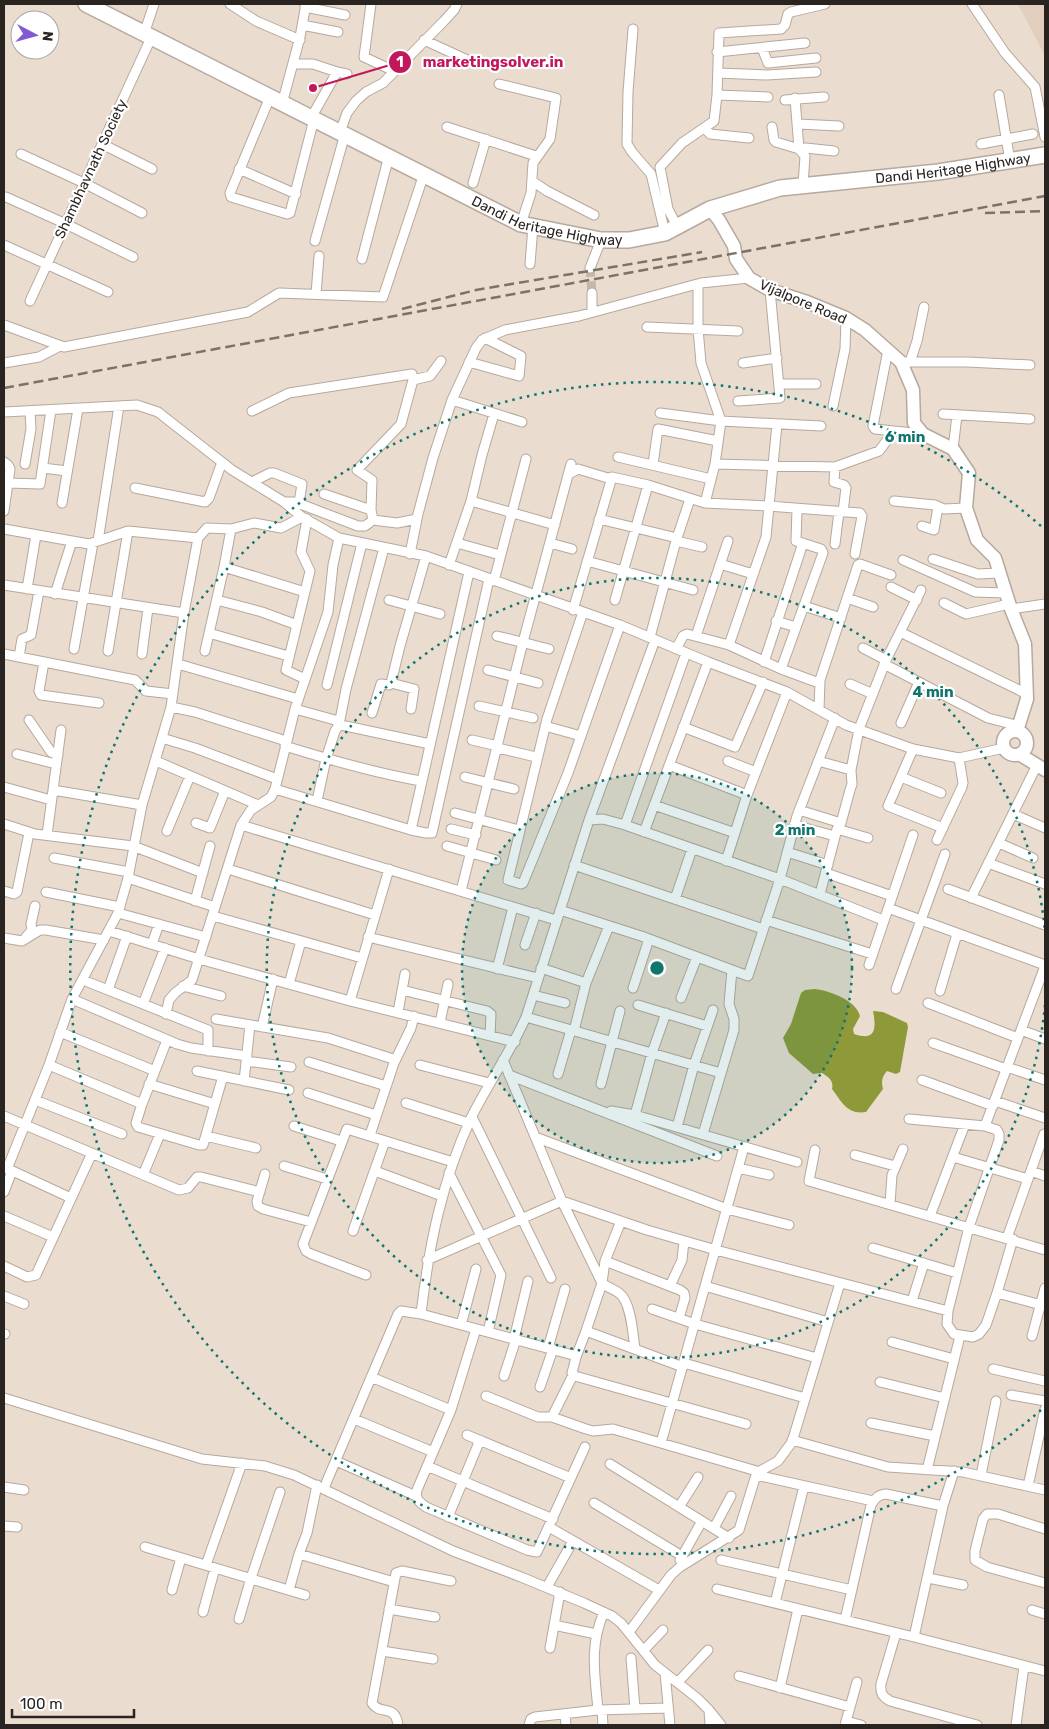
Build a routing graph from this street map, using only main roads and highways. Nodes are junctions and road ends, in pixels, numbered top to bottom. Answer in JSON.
{"nodes":[{"id":1,"x":86,"y":4,"type":"edge"},
{"id":2,"x":1045,"y":155,"type":"edge"},
{"id":3,"x":710,"y":208,"type":"junction"},
{"id":4,"x":1018,"y":729,"type":"junction"},
{"id":5,"x":1022,"y":752,"type":"junction"},
{"id":6,"x":1042,"y":765,"type":"edge"}],
"edges":[{"from":1,"to":3,"type":"highway","name":"Dandi Heritage Highway"},
{"from":2,"to":3,"type":"highway","name":"Dandi Heritage Highway"},
{"from":3,"to":4,"type":"main road","name":"Vijalpore Road"},
{"from":4,"to":5,"type":"main road"},
{"from":4,"to":5,"type":"main road"},
{"from":5,"to":6,"type":"main road"}]}
